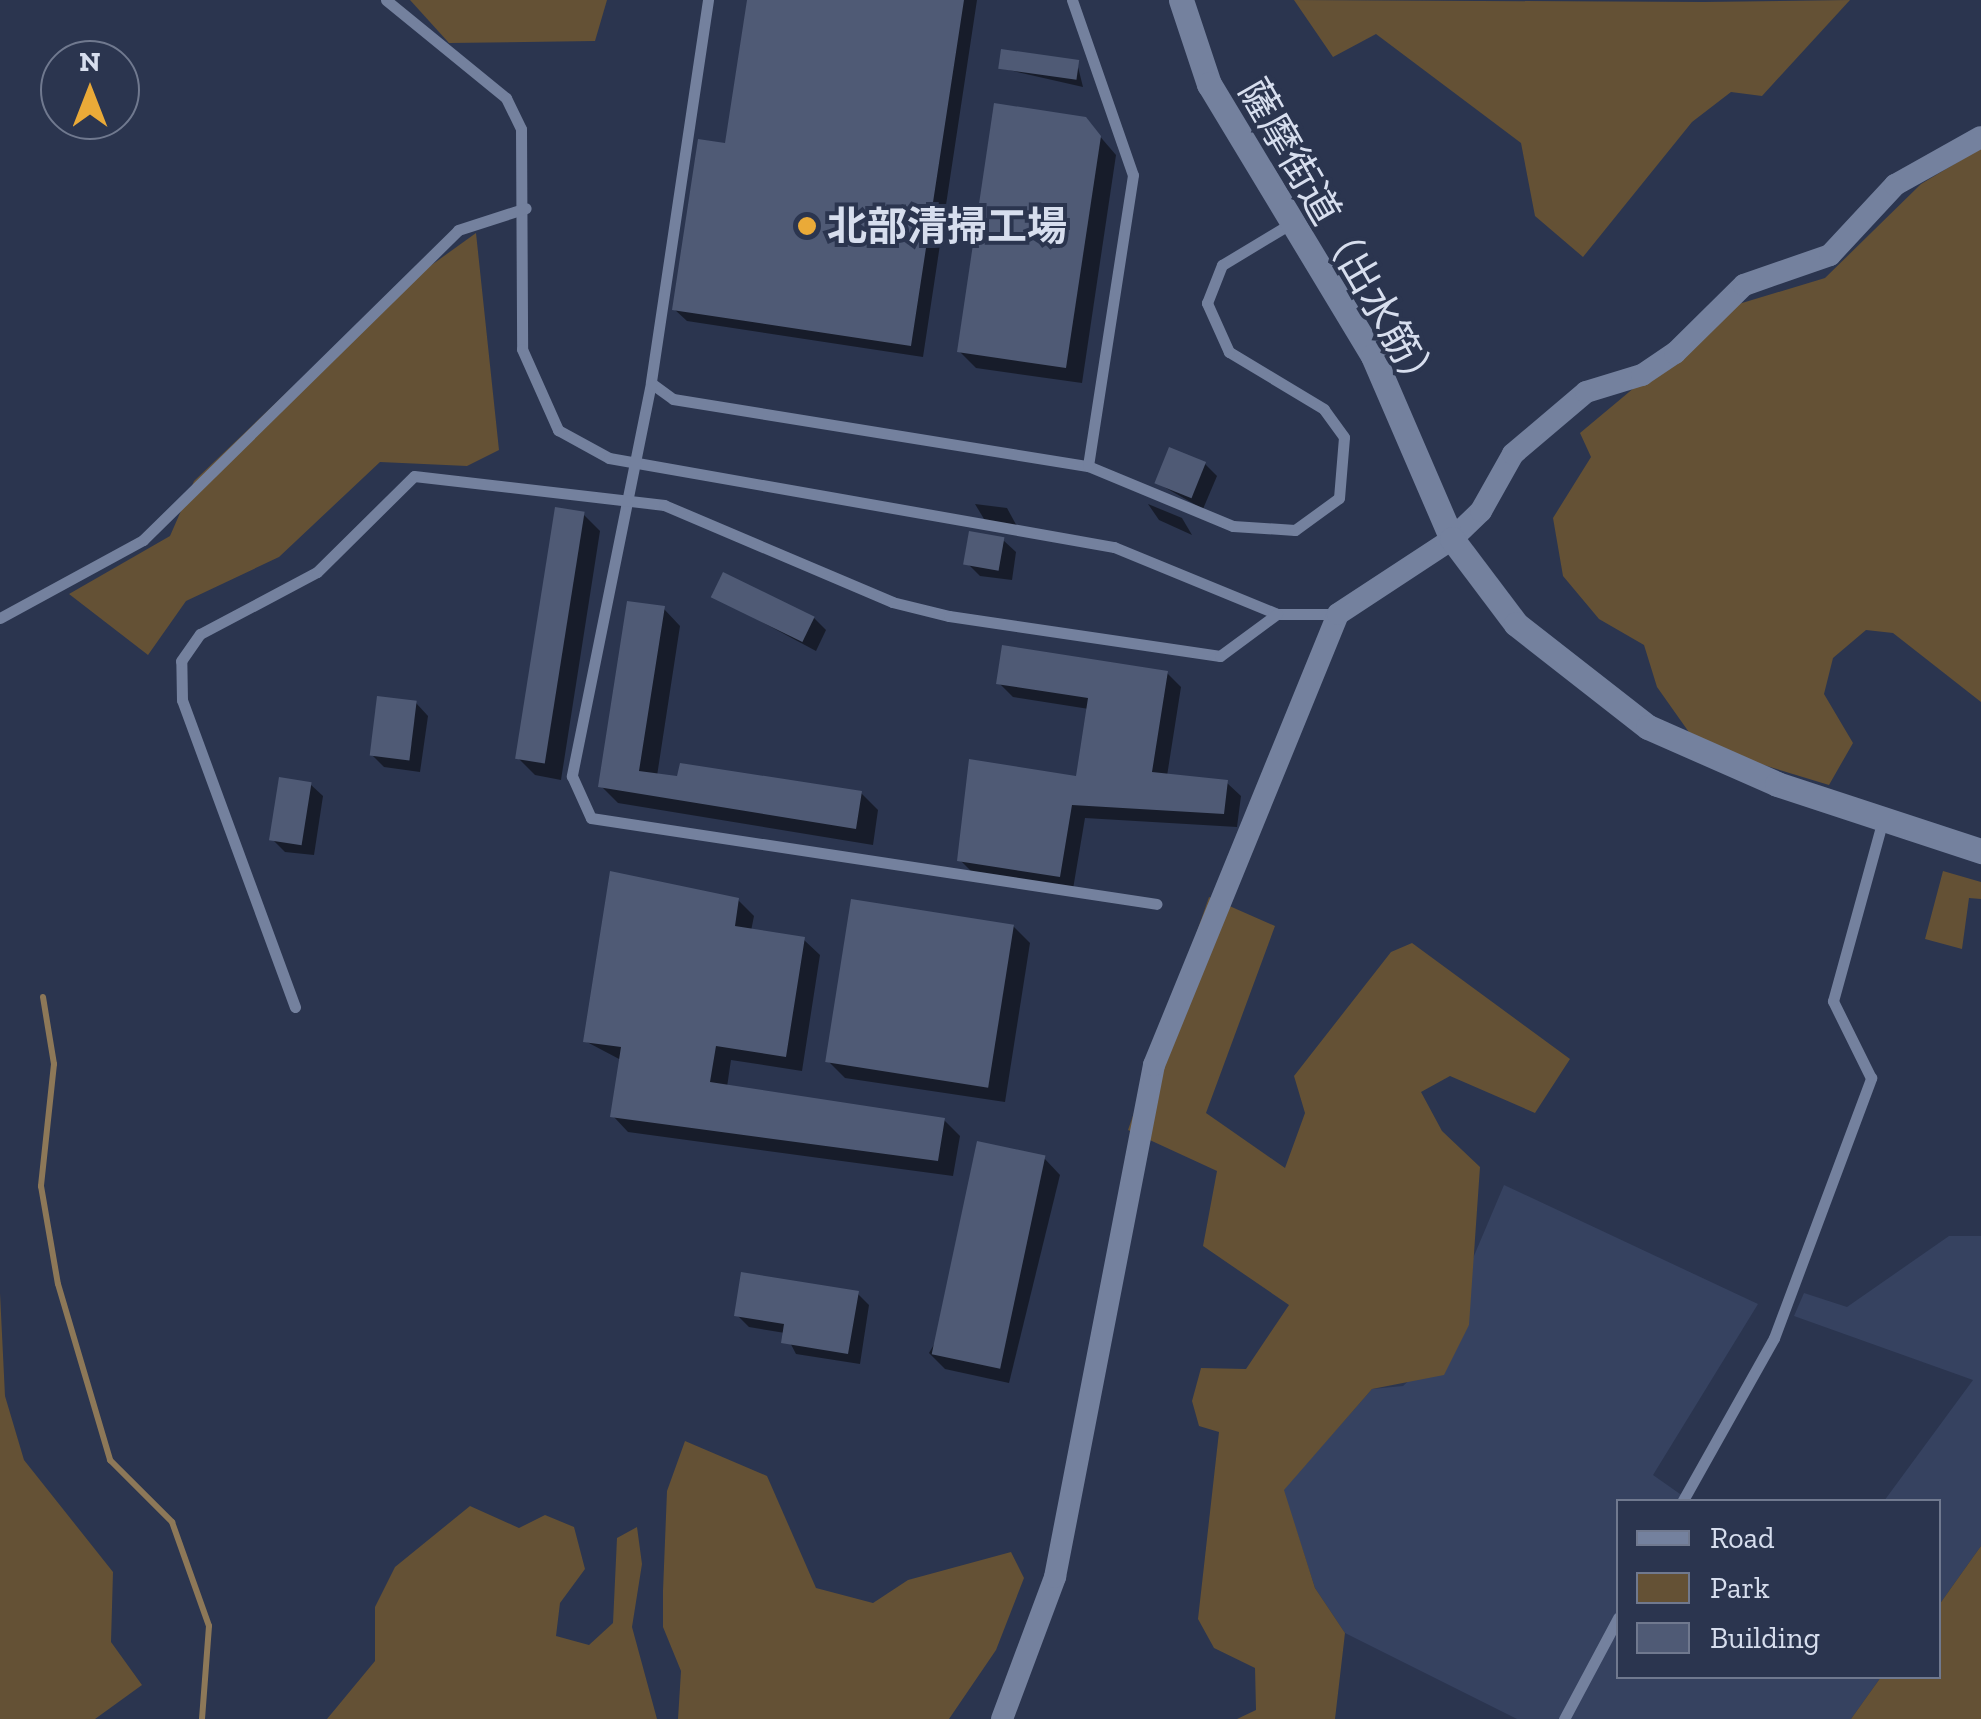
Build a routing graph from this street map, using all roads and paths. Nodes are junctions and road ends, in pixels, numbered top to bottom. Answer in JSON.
{"nodes":[{"id":1,"x":386,"y":0,"type":"edge"},
{"id":2,"x":708,"y":0,"type":"edge"},
{"id":3,"x":1072,"y":0,"type":"edge"},
{"id":4,"x":1181,"y":0,"type":"edge"},
{"id":5,"x":1981,"y":136,"type":"edge"},
{"id":6,"x":526,"y":208,"type":"junction"},
{"id":7,"x":1290,"y":224,"type":"junction"},
{"id":8,"x":652,"y":384,"type":"junction"},
{"id":9,"x":1088,"y":466,"type":"junction"},
{"id":10,"x":628,"y":499,"type":"junction"},
{"id":11,"x":1452,"y":538,"type":"junction"},
{"id":12,"x":1277,"y":614,"type":"junction"},
{"id":13,"x":1338,"y":614,"type":"junction"},
{"id":14,"x":0,"y":618,"type":"edge"},
{"id":15,"x":1883,"y":820,"type":"junction"},
{"id":16,"x":1981,"y":851,"type":"edge"},
{"id":17,"x":1158,"y":904,"type":"dead end"},
{"id":18,"x":295,"y":1008,"type":"dead end"},
{"id":19,"x":1684,"y":1499,"type":"edge"},
{"id":20,"x":1616,"y":1622,"type":"edge"},
{"id":21,"x":1002,"y":1719,"type":"edge"},
{"id":22,"x":1564,"y":1719,"type":"edge"}],
"edges":[{"from":1,"to":6,"type":"lane"},
{"from":2,"to":8,"type":"lane"},
{"from":3,"to":9,"type":"lane"},
{"from":4,"to":7,"type":"street","name":"薩摩街道（出水筋）"},
{"from":5,"to":11,"type":"street"},
{"from":6,"to":12,"type":"lane"},
{"from":6,"to":14,"type":"lane"},
{"from":7,"to":9,"type":"lane"},
{"from":7,"to":11,"type":"street","name":"薩摩街道（出水筋）"},
{"from":8,"to":9,"type":"lane"},
{"from":8,"to":10,"type":"lane"},
{"from":10,"to":12,"type":"lane"},
{"from":10,"to":17,"type":"lane"},
{"from":10,"to":18,"type":"lane"},
{"from":11,"to":13,"type":"street"},
{"from":11,"to":15,"type":"street","name":"薩摩街道（出水筋）"},
{"from":12,"to":13,"type":"lane"},
{"from":13,"to":21,"type":"street"},
{"from":15,"to":16,"type":"street","name":"薩摩街道（出水筋）"},
{"from":15,"to":19,"type":"lane"},
{"from":20,"to":22,"type":"lane"}]}
